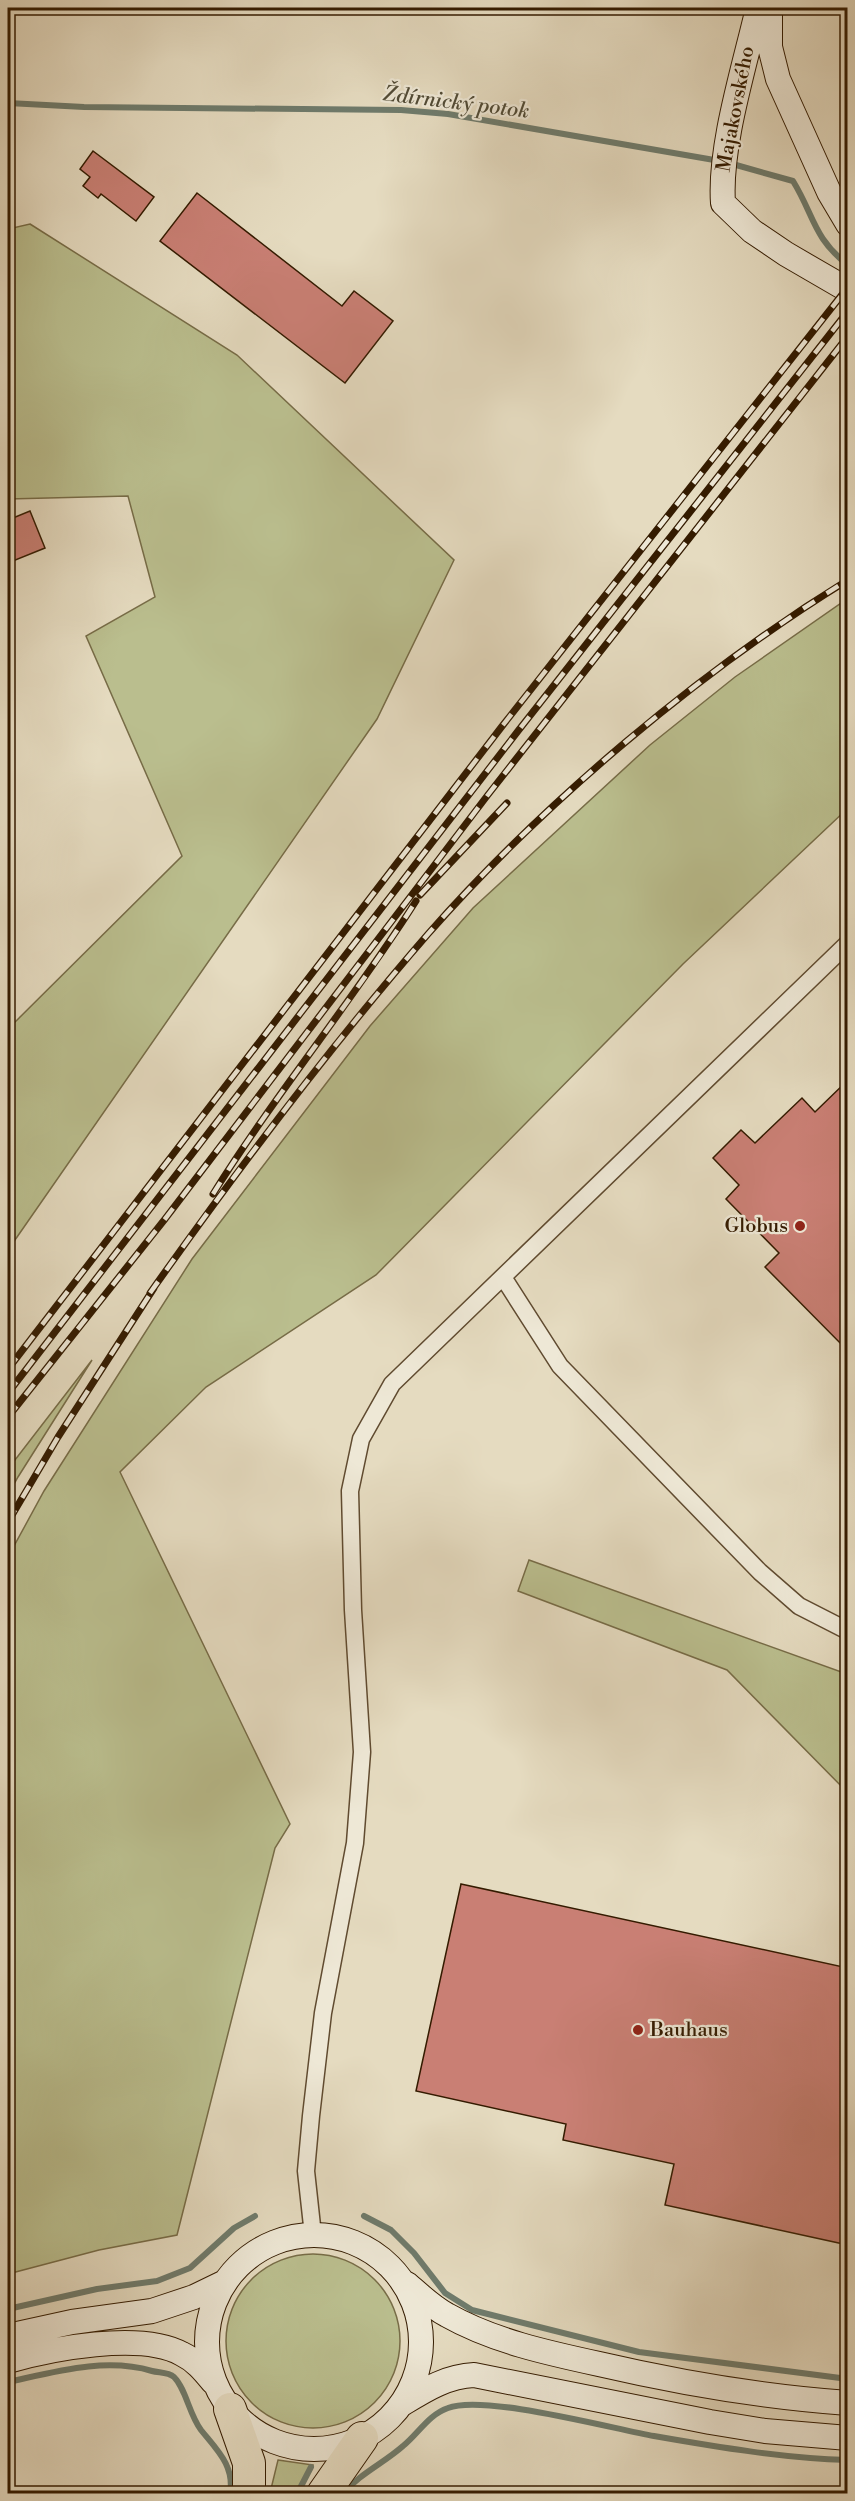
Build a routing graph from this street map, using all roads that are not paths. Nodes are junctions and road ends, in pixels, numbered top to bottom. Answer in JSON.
{"nodes":[{"id":1,"x":758,"y":8,"type":"edge"},
{"id":2,"x":770,"y":8,"type":"edge"},
{"id":3,"x":848,"y":224,"type":"edge"},
{"id":4,"x":848,"y":290,"type":"edge"},
{"id":5,"x":848,"y":943,"type":"edge"},
{"id":6,"x":503,"y":1277,"type":"junction"},
{"id":7,"x":848,"y":1631,"type":"edge"},
{"id":8,"x":314,"y":2235,"type":"junction"},
{"id":9,"x":402,"y":2280,"type":"junction"},
{"id":10,"x":225,"y":2282,"type":"junction"},
{"id":11,"x":8,"y":2336,"type":"edge"},
{"id":12,"x":8,"y":2361,"type":"edge"},
{"id":13,"x":223,"y":2398,"type":"junction"},
{"id":14,"x":848,"y":2403,"type":"edge"},
{"id":15,"x":402,"y":2404,"type":"junction"},
{"id":16,"x":362,"y":2438,"type":"junction"},
{"id":17,"x":848,"y":2438,"type":"edge"},
{"id":18,"x":249,"y":2493,"type":"edge"},
{"id":19,"x":322,"y":2493,"type":"edge"}],
"edges":[{"from":1,"to":4,"type":"main road","name":"Majakovského"},
{"from":2,"to":3,"type":"main road","name":"Majakovského"},
{"from":5,"to":6,"type":"street"},
{"from":6,"to":7,"type":"street"},
{"from":6,"to":8,"type":"street"},
{"from":8,"to":9,"type":"main road"},
{"from":8,"to":10,"type":"main road"},
{"from":9,"to":14,"type":"main road"},
{"from":9,"to":15,"type":"main road"},
{"from":10,"to":11,"type":"main road"},
{"from":10,"to":13,"type":"main road"},
{"from":12,"to":13,"type":"main road"},
{"from":13,"to":16,"type":"main road"},
{"from":13,"to":18,"type":"highway"},
{"from":15,"to":16,"type":"main road"},
{"from":15,"to":17,"type":"main road"},
{"from":16,"to":19,"type":"highway"}]}
